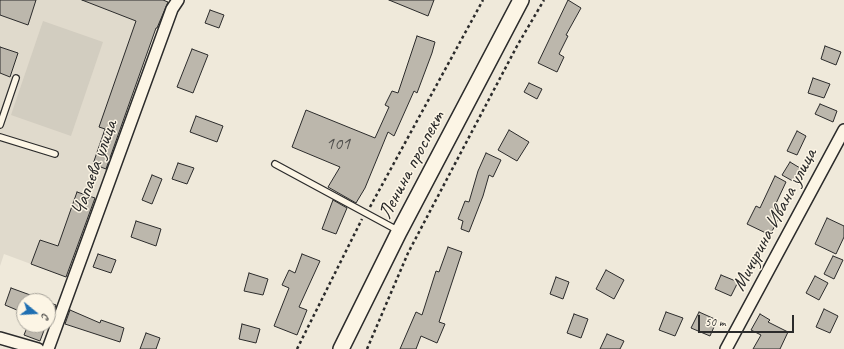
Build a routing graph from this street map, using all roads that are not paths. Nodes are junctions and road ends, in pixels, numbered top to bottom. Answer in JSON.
{"nodes":[{"id":1,"x":178,"y":0,"type":"edge"},
{"id":2,"x":521,"y":0,"type":"edge"},
{"id":3,"x":16,"y":78,"type":"dead end"},
{"id":4,"x":0,"y":125,"type":"edge"},
{"id":5,"x":844,"y":130,"type":"edge"},
{"id":6,"x":0,"y":137,"type":"edge"},
{"id":7,"x":55,"y":154,"type":"dead end"},
{"id":8,"x":275,"y":164,"type":"dead end"},
{"id":9,"x":399,"y":232,"type":"junction"},
{"id":10,"x":0,"y":338,"type":"edge"},
{"id":11,"x":38,"y":349,"type":"edge"},
{"id":12,"x":48,"y":349,"type":"edge"},
{"id":13,"x":341,"y":349,"type":"edge"},
{"id":14,"x":726,"y":349,"type":"edge"}],
"edges":[{"from":1,"to":12,"type":"street","name":"Чапаева улица"},
{"from":2,"to":9,"type":"main road","name":"Ленина проспект"},
{"from":3,"to":4,"type":"lane"},
{"from":5,"to":14,"type":"street","name":"Мичурина Ивана улица"},
{"from":6,"to":7,"type":"lane"},
{"from":8,"to":9,"type":"lane"},
{"from":9,"to":13,"type":"main road","name":"Ленина проспект"},
{"from":10,"to":11,"type":"street"}]}
